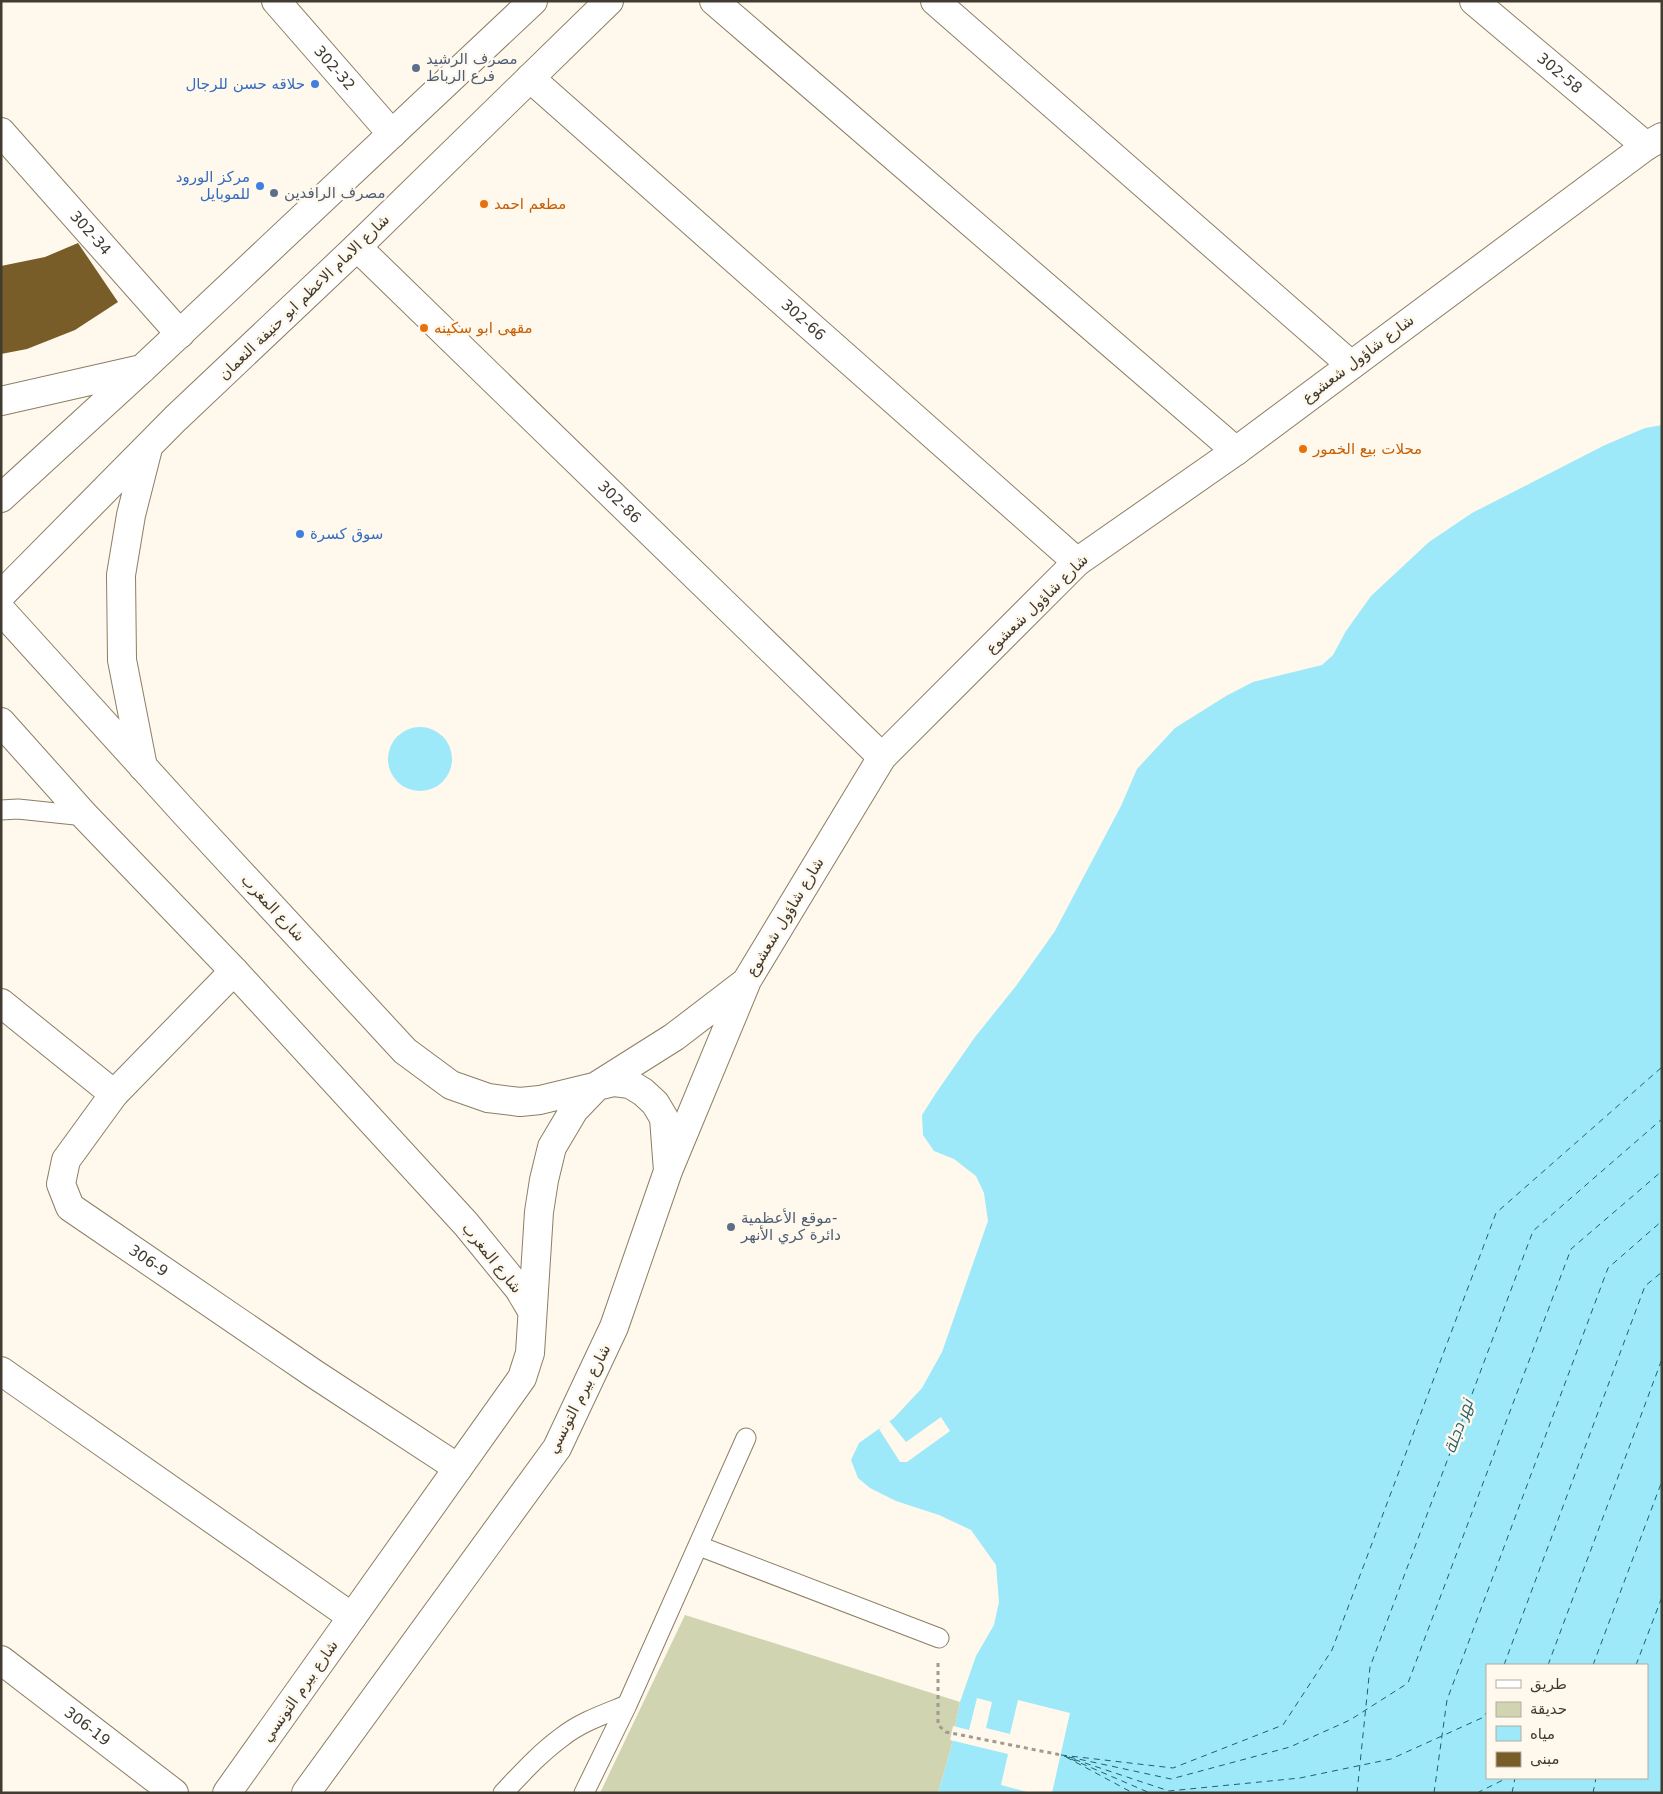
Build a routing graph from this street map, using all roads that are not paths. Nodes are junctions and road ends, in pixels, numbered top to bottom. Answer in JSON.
{"nodes":[{"id":1,"x":276,"y":1,"type":"edge"},
{"id":2,"x":609,"y":1,"type":"edge"},
{"id":3,"x":714,"y":1,"type":"edge"},
{"id":4,"x":935,"y":1,"type":"edge"},
{"id":5,"x":1474,"y":1,"type":"edge"},
{"id":6,"x":528,"y":3,"type":"edge"},
{"id":7,"x":530,"y":78,"type":"junction"},
{"id":8,"x":1,"y":132,"type":"edge"},
{"id":9,"x":392,"y":134,"type":"junction"},
{"id":10,"x":1654,"y":142,"type":"edge"},
{"id":11,"x":357,"y":247,"type":"junction"},
{"id":12,"x":180,"y":334,"type":"junction"},
{"id":13,"x":1351,"y":365,"type":"junction"},
{"id":14,"x":143,"y":368,"type":"junction"},
{"id":15,"x":1,"y":401,"type":"edge"},
{"id":16,"x":148,"y":447,"type":"junction"},
{"id":17,"x":1236,"y":451,"type":"junction"},
{"id":18,"x":1,"y":498,"type":"edge"},
{"id":19,"x":1077,"y":562,"type":"junction"},
{"id":20,"x":1,"y":595,"type":"edge"},
{"id":21,"x":1,"y":610,"type":"edge"},
{"id":22,"x":1,"y":722,"type":"edge"},
{"id":23,"x":882,"y":757,"type":"junction"},
{"id":24,"x":143,"y":767,"type":"junction"},
{"id":25,"x":1,"y":810,"type":"edge"},
{"id":26,"x":85,"y":816,"type":"junction"},
{"id":27,"x":234,"y":971,"type":"junction"},
{"id":28,"x":746,"y":982,"type":"junction"},
{"id":29,"x":1,"y":1003,"type":"edge"},
{"id":30,"x":598,"y":1085,"type":"junction"},
{"id":31,"x":114,"y":1094,"type":"junction"},
{"id":32,"x":668,"y":1171,"type":"junction"},
{"id":33,"x":532,"y":1311,"type":"junction"},
{"id":34,"x":1,"y":1371,"type":"edge"},
{"id":35,"x":746,"y":1438,"type":"dead end"},
{"id":36,"x":458,"y":1468,"type":"junction"},
{"id":37,"x":699,"y":1546,"type":"junction"},
{"id":38,"x":352,"y":1617,"type":"junction"},
{"id":39,"x":938,"y":1638,"type":"road end"},
{"id":40,"x":1,"y":1660,"type":"edge"},
{"id":41,"x":628,"y":1705,"type":"junction"},
{"id":42,"x":174,"y":1793,"type":"edge"},
{"id":43,"x":227,"y":1793,"type":"edge"},
{"id":44,"x":306,"y":1793,"type":"edge"},
{"id":45,"x":503,"y":1793,"type":"edge"},
{"id":46,"x":584,"y":1793,"type":"edge"}],
"edges":[{"from":1,"to":9,"type":"street","name":"302-32"},
{"from":2,"to":7,"type":"street","name":"شارع الامام الاعظم ابو حنيفة النعمان"},
{"from":3,"to":17,"type":"street"},
{"from":4,"to":13,"type":"street"},
{"from":5,"to":10,"type":"street","name":"302-58"},
{"from":6,"to":9,"type":"street"},
{"from":7,"to":11,"type":"street","name":"شارع الامام الاعظم ابو حنيفة النعمان"},
{"from":7,"to":19,"type":"street","name":"302-66"},
{"from":8,"to":12,"type":"street","name":"302-34"},
{"from":9,"to":12,"type":"street"},
{"from":10,"to":13,"type":"street","name":"شارع شاؤول شعشوع"},
{"from":11,"to":16,"type":"street","name":"شارع الامام الاعظم ابو حنيفة النعمان"},
{"from":11,"to":23,"type":"street","name":"302-86"},
{"from":12,"to":14,"type":"street"},
{"from":13,"to":17,"type":"street","name":"شارع شاؤول شعشوع"},
{"from":14,"to":15,"type":"street"},
{"from":14,"to":18,"type":"street"},
{"from":16,"to":20,"type":"street","name":"شارع الامام الاعظم ابو حنيفة النعمان"},
{"from":16,"to":24,"type":"street"},
{"from":17,"to":19,"type":"street","name":"شارع شاؤول شعشوع"},
{"from":19,"to":23,"type":"street","name":"شارع شاؤول شعشوع"},
{"from":21,"to":24,"type":"street","name":"شارع المغرب"},
{"from":22,"to":26,"type":"street","name":"شارع المغرب"},
{"from":23,"to":28,"type":"street","name":"شارع شاؤول شعشوع"},
{"from":24,"to":30,"type":"street","name":"شارع المغرب"},
{"from":25,"to":26,"type":"lane"},
{"from":26,"to":27,"type":"street","name":"شارع المغرب"},
{"from":27,"to":31,"type":"street","name":"306-9"},
{"from":27,"to":33,"type":"street","name":"شارع المغرب"},
{"from":28,"to":30,"type":"street","name":"شارع شاؤول شعشوع"},
{"from":28,"to":32,"type":"street","name":"شارع بيرم التونسي"},
{"from":29,"to":31,"type":"street"},
{"from":30,"to":32,"type":"street"},
{"from":30,"to":33,"type":"street","name":"شارع بيرم التونسي"},
{"from":31,"to":36,"type":"street","name":"306-9"},
{"from":32,"to":44,"type":"street","name":"شارع بيرم التونسي"},
{"from":33,"to":36,"type":"street","name":"شارع بيرم التونسي"},
{"from":34,"to":38,"type":"street"},
{"from":35,"to":37,"type":"lane"},
{"from":36,"to":38,"type":"street","name":"شارع بيرم التونسي"},
{"from":37,"to":39,"type":"lane"},
{"from":37,"to":41,"type":"lane"},
{"from":38,"to":43,"type":"street","name":"شارع بيرم التونسي"},
{"from":40,"to":42,"type":"street","name":"306-19"},
{"from":41,"to":45,"type":"lane"},
{"from":41,"to":46,"type":"lane"}]}
